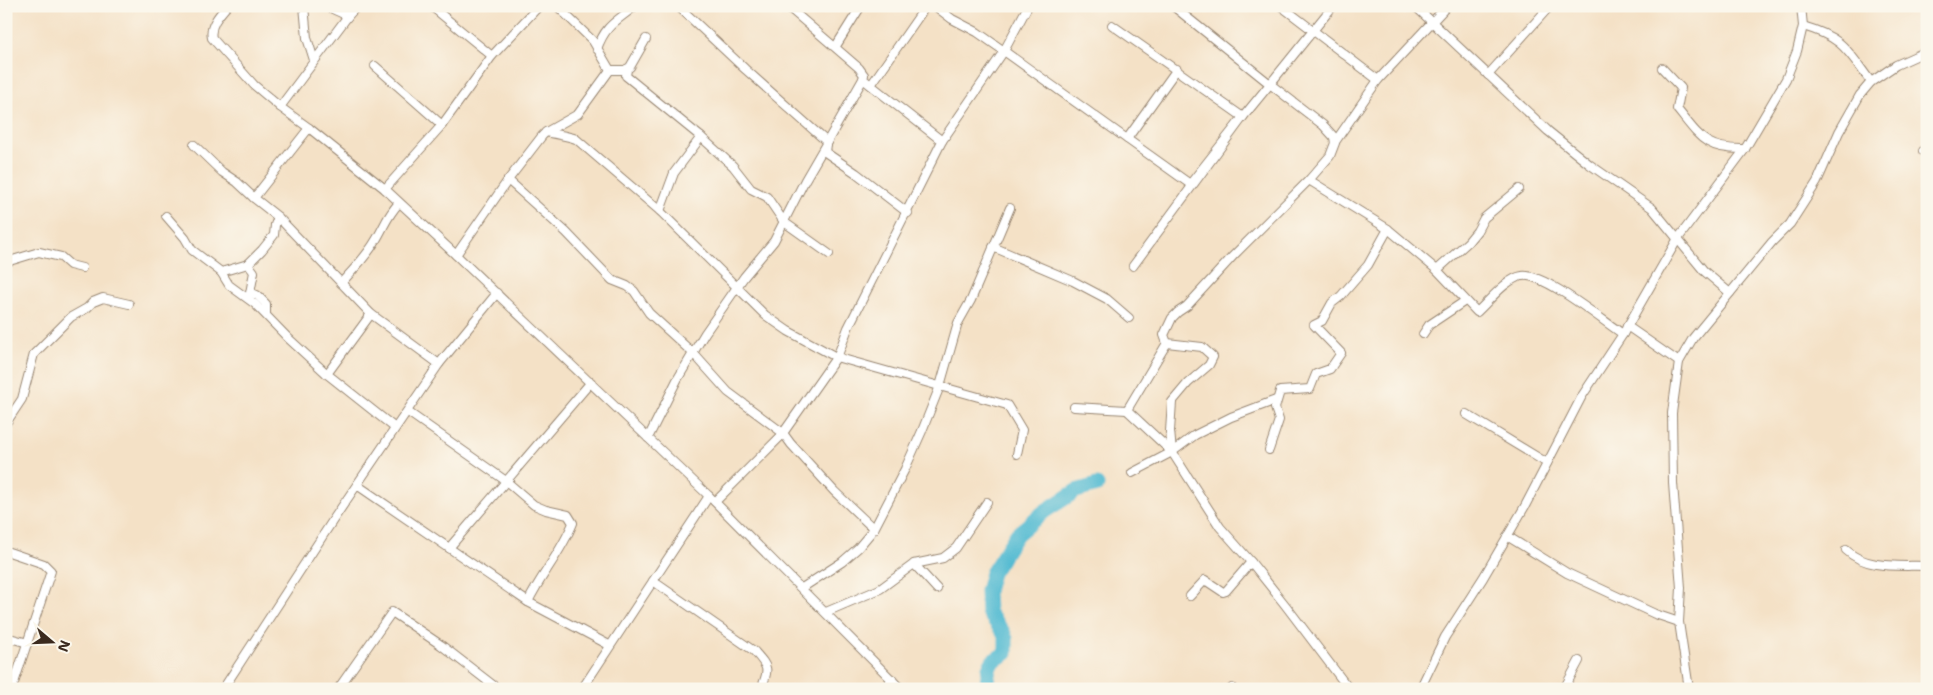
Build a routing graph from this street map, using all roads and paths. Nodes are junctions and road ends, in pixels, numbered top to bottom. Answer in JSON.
{"nodes":[{"id":1,"x":227,"y":6,"type":"edge"},
{"id":2,"x":304,"y":6,"type":"edge"},
{"id":3,"x":326,"y":6,"type":"edge"},
{"id":4,"x":357,"y":6,"type":"edge"},
{"id":5,"x":430,"y":6,"type":"edge"},
{"id":6,"x":539,"y":6,"type":"edge"},
{"id":7,"x":558,"y":6,"type":"edge"},
{"id":8,"x":635,"y":6,"type":"edge"},
{"id":9,"x":678,"y":6,"type":"edge"},
{"id":10,"x":787,"y":6,"type":"edge"},
{"id":11,"x":861,"y":6,"type":"edge"},
{"id":12,"x":926,"y":6,"type":"edge"},
{"id":13,"x":935,"y":6,"type":"edge"},
{"id":14,"x":1028,"y":6,"type":"edge"},
{"id":15,"x":1174,"y":6,"type":"edge"},
{"id":16,"x":1281,"y":6,"type":"edge"},
{"id":17,"x":1333,"y":6,"type":"edge"},
{"id":18,"x":1415,"y":6,"type":"edge"},
{"id":19,"x":1447,"y":6,"type":"edge"},
{"id":20,"x":1550,"y":6,"type":"edge"},
{"id":21,"x":1801,"y":6,"type":"edge"},
{"id":22,"x":348,"y":16,"type":"junction"},
{"id":23,"x":1432,"y":21,"type":"junction"},
{"id":24,"x":1112,"y":25,"type":"dead end"},
{"id":25,"x":1804,"y":26,"type":"junction"},
{"id":26,"x":1312,"y":31,"type":"junction"},
{"id":27,"x":646,"y":39,"type":"dead end"},
{"id":28,"x":836,"y":46,"type":"junction"},
{"id":29,"x":597,"y":49,"type":"junction"},
{"id":30,"x":1004,"y":51,"type":"junction"},
{"id":31,"x":1927,"y":51,"type":"edge"},
{"id":32,"x":492,"y":56,"type":"junction"},
{"id":33,"x":314,"y":60,"type":"junction"},
{"id":34,"x":374,"y":66,"type":"dead end"},
{"id":35,"x":1662,"y":68,"type":"dead end"},
{"id":36,"x":627,"y":69,"type":"junction"},
{"id":37,"x":1177,"y":69,"type":"junction"},
{"id":38,"x":610,"y":70,"type":"junction"},
{"id":39,"x":1488,"y":75,"type":"junction"},
{"id":40,"x":863,"y":78,"type":"junction"},
{"id":41,"x":1378,"y":80,"type":"junction"},
{"id":42,"x":1871,"y":82,"type":"junction"},
{"id":43,"x":1270,"y":84,"type":"junction"},
{"id":44,"x":871,"y":85,"type":"junction"},
{"id":45,"x":280,"y":107,"type":"junction"},
{"id":46,"x":1243,"y":117,"type":"junction"},
{"id":47,"x":442,"y":125,"type":"junction"},
{"id":48,"x":309,"y":128,"type":"junction"},
{"id":49,"x":546,"y":132,"type":"junction"},
{"id":50,"x":700,"y":137,"type":"junction"},
{"id":51,"x":1127,"y":139,"type":"junction"},
{"id":52,"x":942,"y":141,"type":"junction"},
{"id":53,"x":827,"y":142,"type":"junction"},
{"id":54,"x":1335,"y":142,"type":"junction"},
{"id":55,"x":194,"y":145,"type":"dead end"},
{"id":56,"x":1745,"y":149,"type":"junction"},
{"id":57,"x":508,"y":180,"type":"junction"},
{"id":58,"x":1309,"y":180,"type":"junction"},
{"id":59,"x":385,"y":189,"type":"junction"},
{"id":60,"x":1519,"y":189,"type":"dead end"},
{"id":61,"x":254,"y":198,"type":"junction"},
{"id":62,"x":399,"y":202,"type":"junction"},
{"id":63,"x":1010,"y":208,"type":"dead end"},
{"id":64,"x":660,"y":211,"type":"junction"},
{"id":65,"x":908,"y":213,"type":"junction"},
{"id":66,"x":166,"y":216,"type":"dead end"},
{"id":67,"x":278,"y":217,"type":"junction"},
{"id":68,"x":784,"y":222,"type":"junction"},
{"id":69,"x":1388,"y":229,"type":"junction"},
{"id":70,"x":1677,"y":240,"type":"junction"},
{"id":71,"x":993,"y":247,"type":"junction"},
{"id":72,"x":829,"y":254,"type":"dead end"},
{"id":73,"x":456,"y":255,"type":"junction"},
{"id":74,"x":6,"y":262,"type":"edge"},
{"id":75,"x":248,"y":264,"type":"junction"},
{"id":76,"x":1133,"y":266,"type":"dead end"},
{"id":77,"x":82,"y":268,"type":"dead end"},
{"id":78,"x":1436,"y":270,"type":"junction"},
{"id":79,"x":221,"y":272,"type":"junction"},
{"id":80,"x":341,"y":283,"type":"junction"},
{"id":81,"x":738,"y":287,"type":"junction"},
{"id":82,"x":1730,"y":292,"type":"junction"},
{"id":83,"x":497,"y":293,"type":"junction"},
{"id":84,"x":1465,"y":301,"type":"junction"},
{"id":85,"x":129,"y":304,"type":"dead end"},
{"id":86,"x":266,"y":314,"type":"junction"},
{"id":87,"x":371,"y":314,"type":"junction"},
{"id":88,"x":1129,"y":318,"type":"dead end"},
{"id":89,"x":1625,"y":330,"type":"junction"},
{"id":90,"x":1424,"y":334,"type":"dead end"},
{"id":91,"x":1167,"y":343,"type":"junction"},
{"id":92,"x":694,"y":354,"type":"junction"},
{"id":93,"x":836,"y":357,"type":"junction"},
{"id":94,"x":1679,"y":362,"type":"junction"},
{"id":95,"x":440,"y":364,"type":"junction"},
{"id":96,"x":327,"y":374,"type":"junction"},
{"id":97,"x":590,"y":382,"type":"junction"},
{"id":98,"x":940,"y":386,"type":"junction"},
{"id":99,"x":1276,"y":400,"type":"junction"},
{"id":100,"x":1074,"y":407,"type":"dead end"},
{"id":101,"x":1127,"y":410,"type":"junction"},
{"id":102,"x":408,"y":412,"type":"junction"},
{"id":103,"x":1466,"y":414,"type":"dead end"},
{"id":104,"x":6,"y":423,"type":"edge"},
{"id":105,"x":395,"y":428,"type":"junction"},
{"id":106,"x":783,"y":433,"type":"junction"},
{"id":107,"x":648,"y":438,"type":"junction"},
{"id":108,"x":1269,"y":450,"type":"dead end"},
{"id":109,"x":1172,"y":452,"type":"junction"},
{"id":110,"x":1016,"y":454,"type":"dead end"},
{"id":111,"x":1547,"y":463,"type":"junction"},
{"id":112,"x":1132,"y":472,"type":"dead end"},
{"id":113,"x":506,"y":481,"type":"junction"},
{"id":114,"x":357,"y":485,"type":"junction"},
{"id":115,"x":708,"y":496,"type":"junction"},
{"id":116,"x":715,"y":502,"type":"junction"},
{"id":117,"x":987,"y":502,"type":"dead end"},
{"id":118,"x":874,"y":529,"type":"junction"},
{"id":119,"x":1507,"y":536,"type":"junction"},
{"id":120,"x":449,"y":548,"type":"junction"},
{"id":121,"x":1846,"y":550,"type":"dead end"},
{"id":122,"x":6,"y":551,"type":"edge"},
{"id":123,"x":1251,"y":562,"type":"junction"},
{"id":124,"x":914,"y":564,"type":"junction"},
{"id":125,"x":1927,"y":566,"type":"edge"},
{"id":126,"x":653,"y":581,"type":"junction"},
{"id":127,"x":802,"y":588,"type":"junction"},
{"id":128,"x":937,"y":589,"type":"dead end"},
{"id":129,"x":1190,"y":596,"type":"dead end"},
{"id":130,"x":528,"y":602,"type":"junction"},
{"id":131,"x":826,"y":612,"type":"junction"},
{"id":132,"x":1679,"y":622,"type":"junction"},
{"id":133,"x":6,"y":636,"type":"edge"},
{"id":134,"x":28,"y":643,"type":"junction"},
{"id":135,"x":609,"y":645,"type":"junction"},
{"id":136,"x":1579,"y":661,"type":"dead end"},
{"id":137,"x":892,"y":680,"type":"junction"},
{"id":138,"x":12,"y":689,"type":"edge"},
{"id":139,"x":223,"y":689,"type":"edge"},
{"id":140,"x":338,"y":689,"type":"edge"},
{"id":141,"x":498,"y":689,"type":"edge"},
{"id":142,"x":582,"y":689,"type":"edge"},
{"id":143,"x":761,"y":689,"type":"edge"},
{"id":144,"x":885,"y":689,"type":"edge"},
{"id":145,"x":902,"y":689,"type":"edge"},
{"id":146,"x":1349,"y":689,"type":"edge"},
{"id":147,"x":1420,"y":689,"type":"edge"},
{"id":148,"x":1564,"y":689,"type":"edge"},
{"id":149,"x":1689,"y":689,"type":"edge"}],
"edges":[{"from":1,"to":45,"type":"street"},
{"from":2,"to":33,"type":"street"},
{"from":3,"to":22,"type":"street"},
{"from":4,"to":22,"type":"street"},
{"from":5,"to":32,"type":"street"},
{"from":6,"to":32,"type":"street"},
{"from":7,"to":29,"type":"street"},
{"from":8,"to":29,"type":"street"},
{"from":9,"to":53,"type":"street"},
{"from":10,"to":28,"type":"street"},
{"from":11,"to":28,"type":"street"},
{"from":12,"to":44,"type":"street"},
{"from":13,"to":30,"type":"street"},
{"from":14,"to":30,"type":"street"},
{"from":15,"to":43,"type":"street"},
{"from":16,"to":26,"type":"street"},
{"from":17,"to":26,"type":"street"},
{"from":18,"to":23,"type":"street"},
{"from":19,"to":23,"type":"street"},
{"from":20,"to":39,"type":"street"},
{"from":21,"to":25,"type":"street"},
{"from":22,"to":33,"type":"street"},
{"from":23,"to":39,"type":"street"},
{"from":23,"to":41,"type":"street"},
{"from":24,"to":37,"type":"street"},
{"from":25,"to":42,"type":"street"},
{"from":25,"to":56,"type":"street"},
{"from":26,"to":41,"type":"street"},
{"from":26,"to":43,"type":"street"},
{"from":27,"to":36,"type":"street"},
{"from":28,"to":40,"type":"street"},
{"from":29,"to":38,"type":"street"},
{"from":30,"to":51,"type":"street"},
{"from":30,"to":52,"type":"street"},
{"from":31,"to":42,"type":"street"},
{"from":32,"to":47,"type":"street"},
{"from":33,"to":45,"type":"street"},
{"from":34,"to":47,"type":"street"},
{"from":35,"to":56,"type":"street"},
{"from":36,"to":38,"type":"street"},
{"from":36,"to":50,"type":"street"},
{"from":37,"to":46,"type":"street"},
{"from":37,"to":51,"type":"street"},
{"from":38,"to":49,"type":"street"},
{"from":39,"to":70,"type":"street"},
{"from":40,"to":44,"type":"street"},
{"from":40,"to":53,"type":"street"},
{"from":41,"to":54,"type":"street"},
{"from":42,"to":82,"type":"street"},
{"from":43,"to":46,"type":"street"},
{"from":43,"to":54,"type":"street"},
{"from":44,"to":52,"type":"street"},
{"from":45,"to":48,"type":"street"},
{"from":46,"to":51,"type":"street"},
{"from":46,"to":76,"type":"street"},
{"from":47,"to":59,"type":"street"},
{"from":48,"to":59,"type":"street"},
{"from":48,"to":61,"type":"street"},
{"from":49,"to":57,"type":"street"},
{"from":49,"to":64,"type":"street"},
{"from":50,"to":64,"type":"street"},
{"from":50,"to":68,"type":"street"},
{"from":52,"to":65,"type":"street"},
{"from":53,"to":65,"type":"street"},
{"from":53,"to":68,"type":"street"},
{"from":54,"to":58,"type":"street"},
{"from":55,"to":61,"type":"street"},
{"from":56,"to":70,"type":"street"},
{"from":57,"to":73,"type":"street"},
{"from":57,"to":92,"type":"street"},
{"from":58,"to":69,"type":"street"},
{"from":58,"to":91,"type":"street"},
{"from":59,"to":62,"type":"street"},
{"from":60,"to":78,"type":"street"},
{"from":61,"to":67,"type":"street"},
{"from":62,"to":73,"type":"street"},
{"from":62,"to":80,"type":"street"},
{"from":63,"to":71,"type":"street"},
{"from":64,"to":81,"type":"street"},
{"from":65,"to":93,"type":"street"},
{"from":66,"to":79,"type":"street"},
{"from":67,"to":75,"type":"street"},
{"from":67,"to":80,"type":"street"},
{"from":68,"to":72,"type":"street"},
{"from":68,"to":81,"type":"street"},
{"from":69,"to":78,"type":"street"},
{"from":69,"to":99,"type":"street"},
{"from":70,"to":82,"type":"street"},
{"from":70,"to":89,"type":"street"},
{"from":71,"to":88,"type":"street"},
{"from":71,"to":98,"type":"street"},
{"from":73,"to":83,"type":"street"},
{"from":74,"to":77,"type":"street"},
{"from":75,"to":79,"type":"street"},
{"from":75,"to":86,"type":"street"},
{"from":78,"to":84,"type":"street"},
{"from":79,"to":86,"type":"street"},
{"from":80,"to":87,"type":"street"},
{"from":81,"to":92,"type":"street"},
{"from":81,"to":93,"type":"street"},
{"from":82,"to":94,"type":"street"},
{"from":83,"to":95,"type":"street"},
{"from":83,"to":97,"type":"street"},
{"from":84,"to":89,"type":"street"},
{"from":84,"to":90,"type":"street"},
{"from":85,"to":104,"type":"street"},
{"from":86,"to":96,"type":"street"},
{"from":87,"to":95,"type":"street"},
{"from":87,"to":96,"type":"street"},
{"from":89,"to":94,"type":"street"},
{"from":89,"to":111,"type":"street"},
{"from":91,"to":101,"type":"street"},
{"from":91,"to":109,"type":"street"},
{"from":92,"to":106,"type":"street"},
{"from":92,"to":107,"type":"street"},
{"from":93,"to":98,"type":"street"},
{"from":93,"to":106,"type":"street"},
{"from":94,"to":132,"type":"street"},
{"from":95,"to":102,"type":"street"},
{"from":96,"to":105,"type":"street"},
{"from":97,"to":107,"type":"street"},
{"from":97,"to":113,"type":"street"},
{"from":98,"to":110,"type":"street"},
{"from":98,"to":118,"type":"street"},
{"from":99,"to":108,"type":"street"},
{"from":99,"to":109,"type":"street"},
{"from":100,"to":101,"type":"street"},
{"from":101,"to":109,"type":"street"},
{"from":102,"to":105,"type":"street"},
{"from":102,"to":113,"type":"street"},
{"from":103,"to":111,"type":"street"},
{"from":105,"to":114,"type":"street"},
{"from":106,"to":116,"type":"street"},
{"from":106,"to":118,"type":"street"},
{"from":107,"to":115,"type":"street"},
{"from":109,"to":112,"type":"street"},
{"from":109,"to":123,"type":"street"},
{"from":111,"to":119,"type":"street"},
{"from":113,"to":120,"type":"street"},
{"from":113,"to":130,"type":"street"},
{"from":114,"to":120,"type":"street"},
{"from":114,"to":139,"type":"street"},
{"from":115,"to":116,"type":"street"},
{"from":115,"to":126,"type":"street"},
{"from":116,"to":127,"type":"street"},
{"from":117,"to":124,"type":"street"},
{"from":118,"to":127,"type":"street"},
{"from":119,"to":132,"type":"street"},
{"from":119,"to":147,"type":"street"},
{"from":120,"to":130,"type":"street"},
{"from":121,"to":125,"type":"street"},
{"from":122,"to":134,"type":"street"},
{"from":123,"to":129,"type":"street"},
{"from":123,"to":146,"type":"street"},
{"from":124,"to":128,"type":"street"},
{"from":124,"to":131,"type":"street"},
{"from":126,"to":135,"type":"street"},
{"from":126,"to":143,"type":"street"},
{"from":127,"to":131,"type":"street"},
{"from":130,"to":135,"type":"street"},
{"from":131,"to":137,"type":"street"},
{"from":132,"to":149,"type":"street"},
{"from":133,"to":134,"type":"street"},
{"from":134,"to":138,"type":"street"},
{"from":135,"to":142,"type":"street"},
{"from":136,"to":148,"type":"street"},
{"from":137,"to":144,"type":"street"},
{"from":137,"to":145,"type":"street"},
{"from":140,"to":141,"type":"street"}]}
